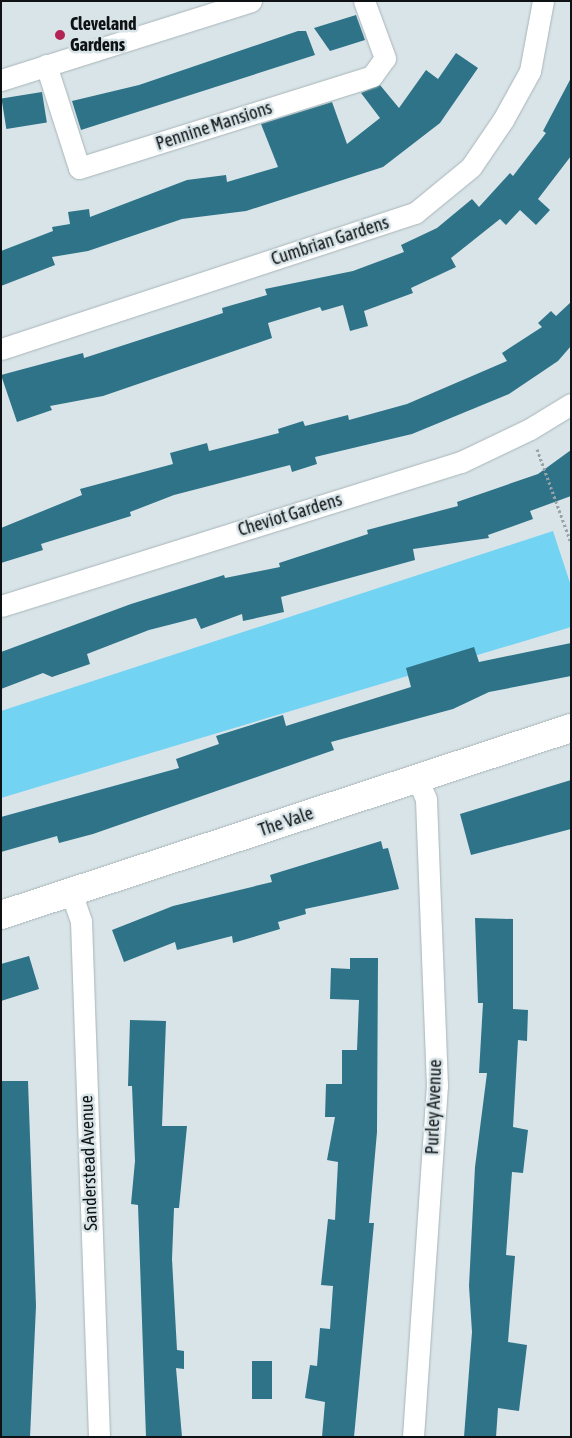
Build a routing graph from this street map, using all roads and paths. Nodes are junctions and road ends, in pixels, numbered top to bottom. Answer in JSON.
{"nodes":[{"id":1,"x":251,"y":1,"type":"edge"},
{"id":2,"x":364,"y":1,"type":"edge"},
{"id":3,"x":544,"y":1,"type":"edge"},
{"id":4,"x":46,"y":65,"type":"junction"},
{"id":5,"x":1,"y":80,"type":"edge"},
{"id":6,"x":1,"y":348,"type":"edge"},
{"id":7,"x":571,"y":404,"type":"edge"},
{"id":8,"x":530,"y":429,"type":"junction"},
{"id":9,"x":571,"y":543,"type":"edge"},
{"id":10,"x":1,"y":606,"type":"edge"},
{"id":11,"x":571,"y":728,"type":"edge"},
{"id":12,"x":417,"y":778,"type":"junction"},
{"id":13,"x":71,"y":892,"type":"junction"},
{"id":14,"x":1,"y":915,"type":"edge"},
{"id":15,"x":99,"y":1437,"type":"edge"},
{"id":16,"x":413,"y":1437,"type":"edge"}],
"edges":[{"from":1,"to":4,"type":"street"},
{"from":2,"to":4,"type":"street","name":"Pennine Mansions"},
{"from":3,"to":6,"type":"street","name":"Cumbrian Gardens"},
{"from":4,"to":5,"type":"street"},
{"from":7,"to":8,"type":"street","name":"Cheviot Gardens"},
{"from":8,"to":9,"type":"path"},
{"from":8,"to":10,"type":"street","name":"Cheviot Gardens"},
{"from":11,"to":12,"type":"street","name":"The Vale"},
{"from":12,"to":13,"type":"street","name":"The Vale"},
{"from":12,"to":16,"type":"street","name":"Purley Avenue"},
{"from":13,"to":14,"type":"street","name":"The Vale"},
{"from":13,"to":15,"type":"street","name":"Sanderstead Avenue"}]}
